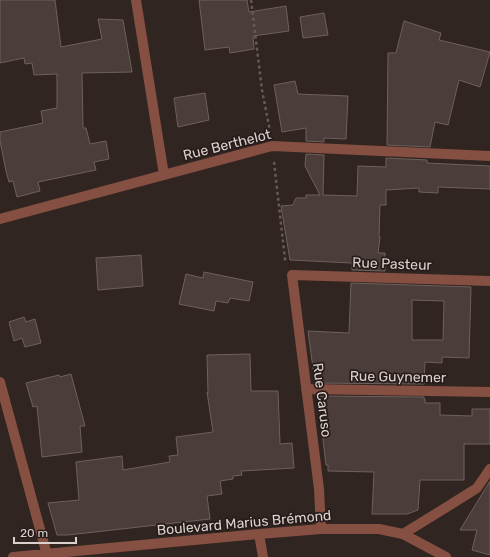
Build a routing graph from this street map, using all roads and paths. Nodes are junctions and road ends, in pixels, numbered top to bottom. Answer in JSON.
{"nodes":[{"id":1,"x":136,"y":0,"type":"edge"},
{"id":2,"x":490,"y":156,"type":"edge"},
{"id":3,"x":164,"y":175,"type":"junction"},
{"id":4,"x":0,"y":219,"type":"edge"},
{"id":5,"x":292,"y":275,"type":"joint"},
{"id":6,"x":490,"y":281,"type":"edge"},
{"id":7,"x":0,"y":382,"type":"edge"},
{"id":8,"x":306,"y":389,"type":"junction"},
{"id":9,"x":490,"y":392,"type":"edge"},
{"id":10,"x":490,"y":468,"type":"edge"},
{"id":11,"x":322,"y":529,"type":"junction"},
{"id":12,"x":259,"y":534,"type":"junction"},
{"id":13,"x":403,"y":534,"type":"junction"},
{"id":14,"x":48,"y":555,"type":"junction"},
{"id":15,"x":14,"y":557,"type":"edge"},
{"id":16,"x":263,"y":557,"type":"edge"},
{"id":17,"x":446,"y":557,"type":"edge"}],
"edges":[{"from":1,"to":3,"type":"street"},
{"from":2,"to":3,"type":"street","name":"Rue Berthelot"},
{"from":3,"to":4,"type":"street","name":"Rue Berthelot"},
{"from":5,"to":6,"type":"street","name":"Rue Pasteur"},
{"from":5,"to":8,"type":"street","name":"Rue Caruso"},
{"from":7,"to":14,"type":"street"},
{"from":8,"to":9,"type":"street","name":"Rue Guynemer"},
{"from":8,"to":11,"type":"street","name":"Rue Caruso"},
{"from":10,"to":13,"type":"street"},
{"from":11,"to":12,"type":"street","name":"Boulevard Marius Brémond"},
{"from":11,"to":13,"type":"street","name":"Boulevard Marius Brémond"},
{"from":12,"to":14,"type":"street","name":"Boulevard Marius Brémond"},
{"from":12,"to":16,"type":"street"},
{"from":13,"to":17,"type":"street","name":"Boulevard Marius Brémond"},
{"from":14,"to":15,"type":"street","name":"Boulevard Marius Brémond"}]}
